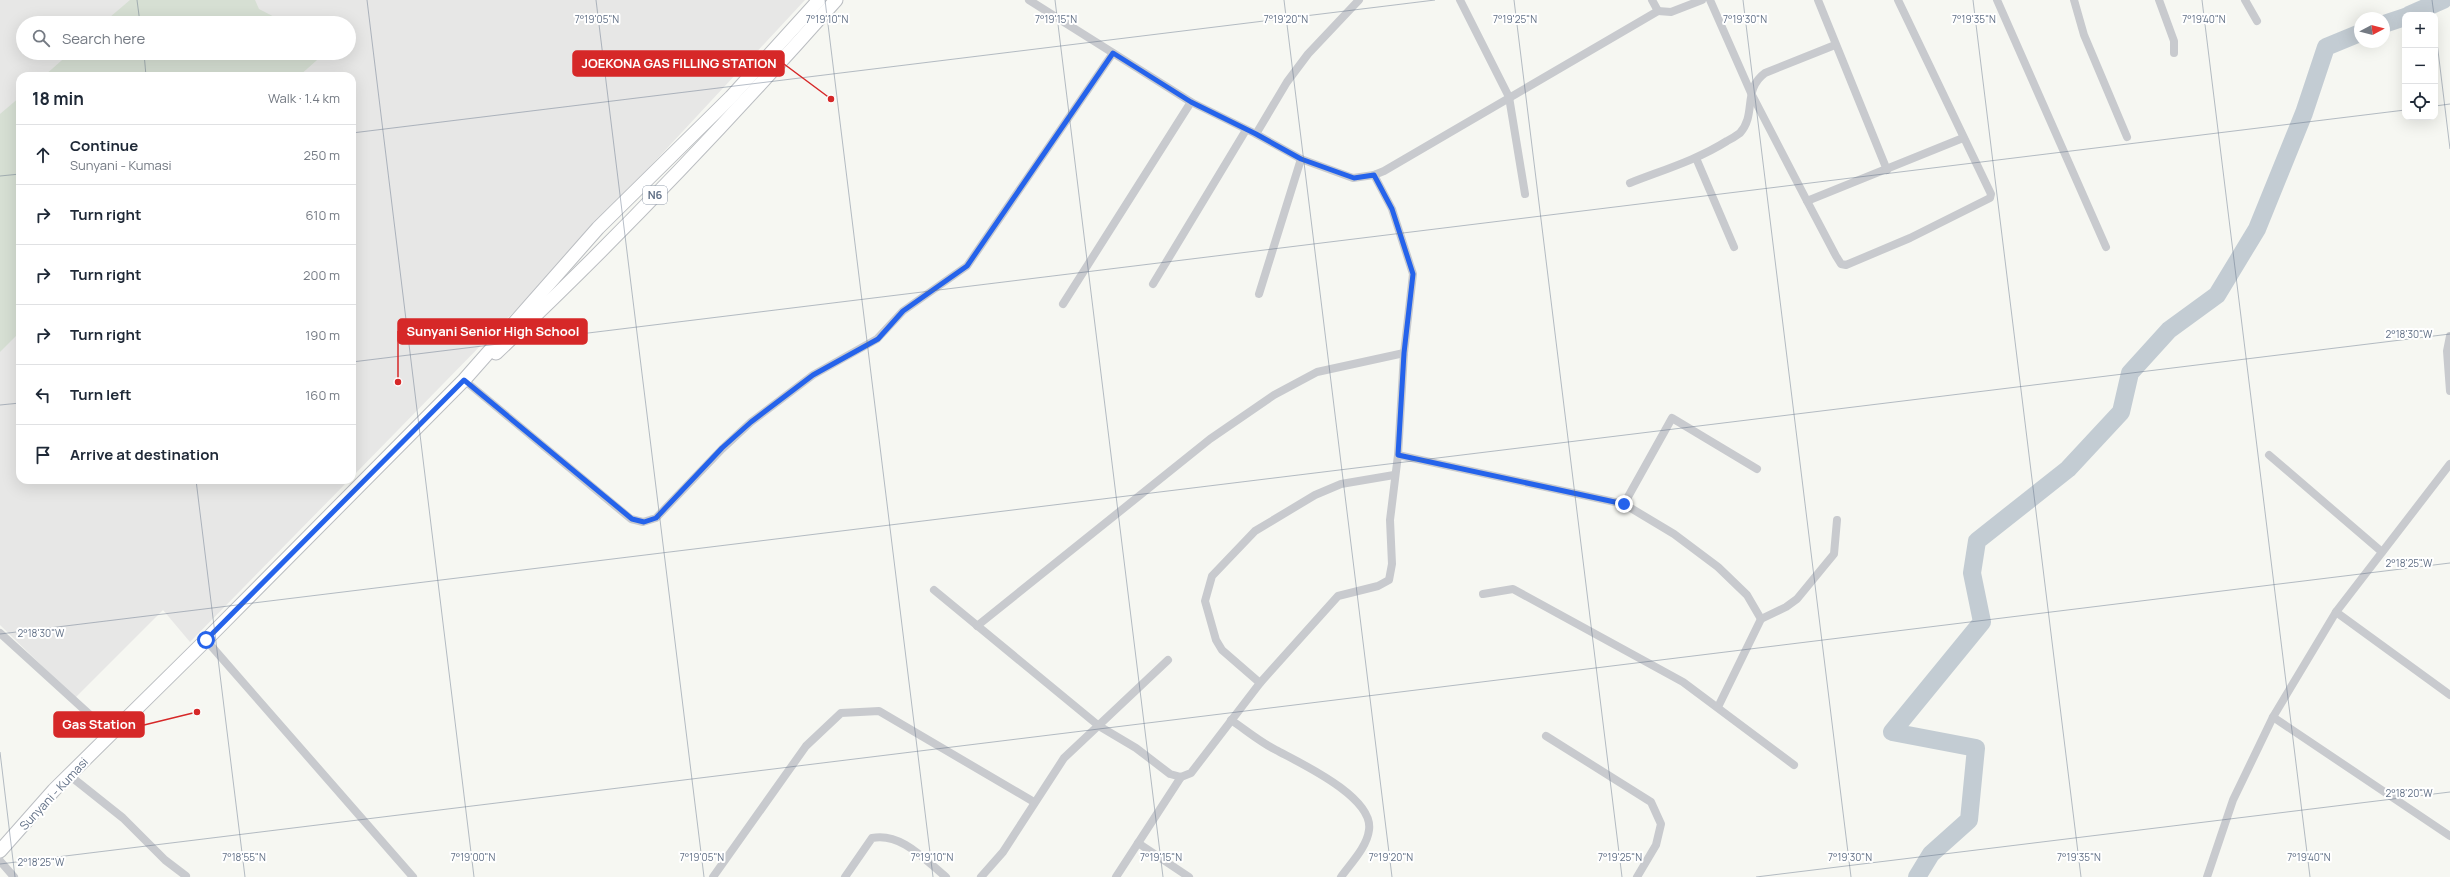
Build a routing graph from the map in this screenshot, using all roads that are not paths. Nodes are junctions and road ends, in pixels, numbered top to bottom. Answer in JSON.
{"nodes":[{"id":1,"x":819,"y":0,"type":"edge"},
{"id":2,"x":836,"y":0,"type":"edge"},
{"id":3,"x":1029,"y":0,"type":"edge"},
{"id":4,"x":1359,"y":0,"type":"edge"},
{"id":5,"x":1460,"y":0,"type":"edge"},
{"id":6,"x":1652,"y":0,"type":"edge"},
{"id":7,"x":1702,"y":0,"type":"edge"},
{"id":8,"x":1710,"y":0,"type":"edge"},
{"id":9,"x":1818,"y":0,"type":"edge"},
{"id":10,"x":1898,"y":0,"type":"edge"},
{"id":11,"x":1997,"y":0,"type":"edge"},
{"id":12,"x":2074,"y":0,"type":"edge"},
{"id":13,"x":2159,"y":0,"type":"edge"},
{"id":14,"x":2245,"y":0,"type":"edge"},
{"id":15,"x":1658,"y":12,"type":"junction"},
{"id":16,"x":2257,"y":21,"type":"dead end"},
{"id":17,"x":1835,"y":45,"type":"junction"},
{"id":18,"x":1113,"y":53,"type":"junction"},
{"id":19,"x":2174,"y":53,"type":"dead end"},
{"id":20,"x":1751,"y":93,"type":"junction"},
{"id":21,"x":1509,"y":97,"type":"junction"},
{"id":22,"x":1191,"y":102,"type":"junction"},
{"id":23,"x":1246,"y":130,"type":"junction"},
{"id":24,"x":1256,"y":134,"type":"junction"},
{"id":25,"x":2127,"y":137,"type":"dead end"},
{"id":26,"x":1963,"y":138,"type":"junction"},
{"id":27,"x":1696,"y":158,"type":"junction"},
{"id":28,"x":1301,"y":159,"type":"junction"},
{"id":29,"x":1887,"y":170,"type":"junction"},
{"id":30,"x":1374,"y":175,"type":"junction"},
{"id":31,"x":1630,"y":183,"type":"dead end"},
{"id":32,"x":1525,"y":194,"type":"dead end"},
{"id":33,"x":1807,"y":202,"type":"junction"},
{"id":34,"x":1734,"y":247,"type":"dead end"},
{"id":35,"x":2106,"y":247,"type":"dead end"},
{"id":36,"x":1153,"y":284,"type":"dead end"},
{"id":37,"x":1259,"y":294,"type":"dead end"},
{"id":38,"x":1063,"y":304,"type":"dead end"},
{"id":39,"x":2450,"y":336,"type":"edge"},
{"id":40,"x":1404,"y":353,"type":"junction"},
{"id":41,"x":464,"y":380,"type":"junction"},
{"id":42,"x":2450,"y":391,"type":"edge"},
{"id":43,"x":1398,"y":455,"type":"junction"},
{"id":44,"x":2269,"y":455,"type":"dead end"},
{"id":45,"x":2450,"y":464,"type":"edge"},
{"id":46,"x":1757,"y":469,"type":"dead end"},
{"id":47,"x":1394,"y":475,"type":"junction"},
{"id":48,"x":1624,"y":504,"type":"junction"},
{"id":49,"x":1837,"y":520,"type":"dead end"},
{"id":50,"x":2382,"y":552,"type":"junction"},
{"id":51,"x":934,"y":590,"type":"dead end"},
{"id":52,"x":1483,"y":594,"type":"dead end"},
{"id":53,"x":2336,"y":612,"type":"junction"},
{"id":54,"x":1761,"y":618,"type":"junction"},
{"id":55,"x":977,"y":626,"type":"junction"},
{"id":56,"x":0,"y":633,"type":"edge"},
{"id":57,"x":206,"y":640,"type":"junction"},
{"id":58,"x":1168,"y":660,"type":"dead end"},
{"id":59,"x":1260,"y":683,"type":"junction"},
{"id":60,"x":2450,"y":695,"type":"edge"},
{"id":61,"x":1718,"y":707,"type":"junction"},
{"id":62,"x":2273,"y":717,"type":"junction"},
{"id":63,"x":1231,"y":720,"type":"junction"},
{"id":64,"x":1099,"y":726,"type":"junction"},
{"id":65,"x":111,"y":734,"type":"junction"},
{"id":66,"x":1546,"y":736,"type":"dead end"},
{"id":67,"x":1794,"y":765,"type":"dead end"},
{"id":68,"x":69,"y":776,"type":"junction"},
{"id":69,"x":1181,"y":777,"type":"junction"},
{"id":70,"x":1034,"y":802,"type":"junction"},
{"id":71,"x":2450,"y":836,"type":"edge"},
{"id":72,"x":1138,"y":843,"type":"junction"},
{"id":73,"x":0,"y":851,"type":"edge"},
{"id":74,"x":0,"y":862,"type":"edge"},
{"id":75,"x":186,"y":876,"type":"dead end"},
{"id":76,"x":14,"y":877,"type":"edge"},
{"id":77,"x":413,"y":877,"type":"edge"},
{"id":78,"x":712,"y":877,"type":"edge"},
{"id":79,"x":845,"y":877,"type":"edge"},
{"id":80,"x":946,"y":877,"type":"edge"},
{"id":81,"x":982,"y":877,"type":"edge"},
{"id":82,"x":1116,"y":877,"type":"edge"},
{"id":83,"x":1189,"y":877,"type":"edge"},
{"id":84,"x":1342,"y":877,"type":"edge"},
{"id":85,"x":1637,"y":877,"type":"edge"},
{"id":86,"x":2207,"y":877,"type":"edge"}],
"edges":[{"from":1,"to":41,"type":"main road","number":"N6"},
{"from":2,"to":41,"type":"main road","number":"N6"},
{"from":3,"to":18,"type":"street"},
{"from":4,"to":24,"type":"street"},
{"from":5,"to":21,"type":"street"},
{"from":6,"to":15,"type":"street"},
{"from":7,"to":15,"type":"street"},
{"from":8,"to":20,"type":"street"},
{"from":9,"to":17,"type":"street"},
{"from":10,"to":26,"type":"street"},
{"from":11,"to":35,"type":"street"},
{"from":12,"to":25,"type":"street"},
{"from":13,"to":19,"type":"street"},
{"from":14,"to":16,"type":"street"},
{"from":15,"to":21,"type":"street"},
{"from":17,"to":20,"type":"street"},
{"from":17,"to":29,"type":"street"},
{"from":18,"to":22,"type":"street"},
{"from":18,"to":41,"type":"street"},
{"from":20,"to":27,"type":"street"},
{"from":20,"to":33,"type":"street"},
{"from":21,"to":30,"type":"street"},
{"from":21,"to":32,"type":"street"},
{"from":22,"to":23,"type":"street"},
{"from":22,"to":38,"type":"street"},
{"from":23,"to":24,"type":"street"},
{"from":23,"to":36,"type":"street"},
{"from":24,"to":28,"type":"street"},
{"from":26,"to":29,"type":"street"},
{"from":26,"to":33,"type":"street"},
{"from":27,"to":31,"type":"street"},
{"from":27,"to":34,"type":"street"},
{"from":28,"to":30,"type":"street"},
{"from":28,"to":37,"type":"street"},
{"from":29,"to":33,"type":"street"},
{"from":30,"to":40,"type":"street"},
{"from":39,"to":42,"type":"street"},
{"from":40,"to":43,"type":"street"},
{"from":40,"to":55,"type":"street"},
{"from":41,"to":57,"type":"main road","name":"Sunyani - Kumasi","number":"N6"},
{"from":43,"to":47,"type":"street"},
{"from":43,"to":48,"type":"street"},
{"from":44,"to":50,"type":"street"},
{"from":45,"to":50,"type":"street"},
{"from":46,"to":48,"type":"street"},
{"from":47,"to":59,"type":"street"},
{"from":47,"to":59,"type":"street"},
{"from":48,"to":54,"type":"street"},
{"from":49,"to":54,"type":"street"},
{"from":50,"to":53,"type":"street"},
{"from":51,"to":55,"type":"street"},
{"from":52,"to":61,"type":"street"},
{"from":53,"to":60,"type":"street"},
{"from":53,"to":62,"type":"street"},
{"from":54,"to":61,"type":"street"},
{"from":55,"to":64,"type":"street"},
{"from":56,"to":65,"type":"street"},
{"from":57,"to":65,"type":"main road","name":"Sunyani - Kumasi","number":"N6"},
{"from":57,"to":77,"type":"street"},
{"from":58,"to":64,"type":"street"},
{"from":59,"to":63,"type":"street"},
{"from":61,"to":67,"type":"street"},
{"from":62,"to":71,"type":"street"},
{"from":62,"to":86,"type":"street"},
{"from":63,"to":69,"type":"street"},
{"from":63,"to":84,"type":"street"},
{"from":64,"to":69,"type":"street"},
{"from":64,"to":70,"type":"street"},
{"from":65,"to":68,"type":"main road","name":"Sunyani - Kumasi","number":"N6"},
{"from":66,"to":85,"type":"street"},
{"from":68,"to":73,"type":"main road","name":"Sunyani - Kumasi","number":"N6"},
{"from":68,"to":75,"type":"street"},
{"from":69,"to":72,"type":"street"},
{"from":70,"to":78,"type":"street"},
{"from":70,"to":81,"type":"street"},
{"from":72,"to":82,"type":"street"},
{"from":72,"to":83,"type":"street"},
{"from":74,"to":76,"type":"street"},
{"from":79,"to":80,"type":"street"}]}
